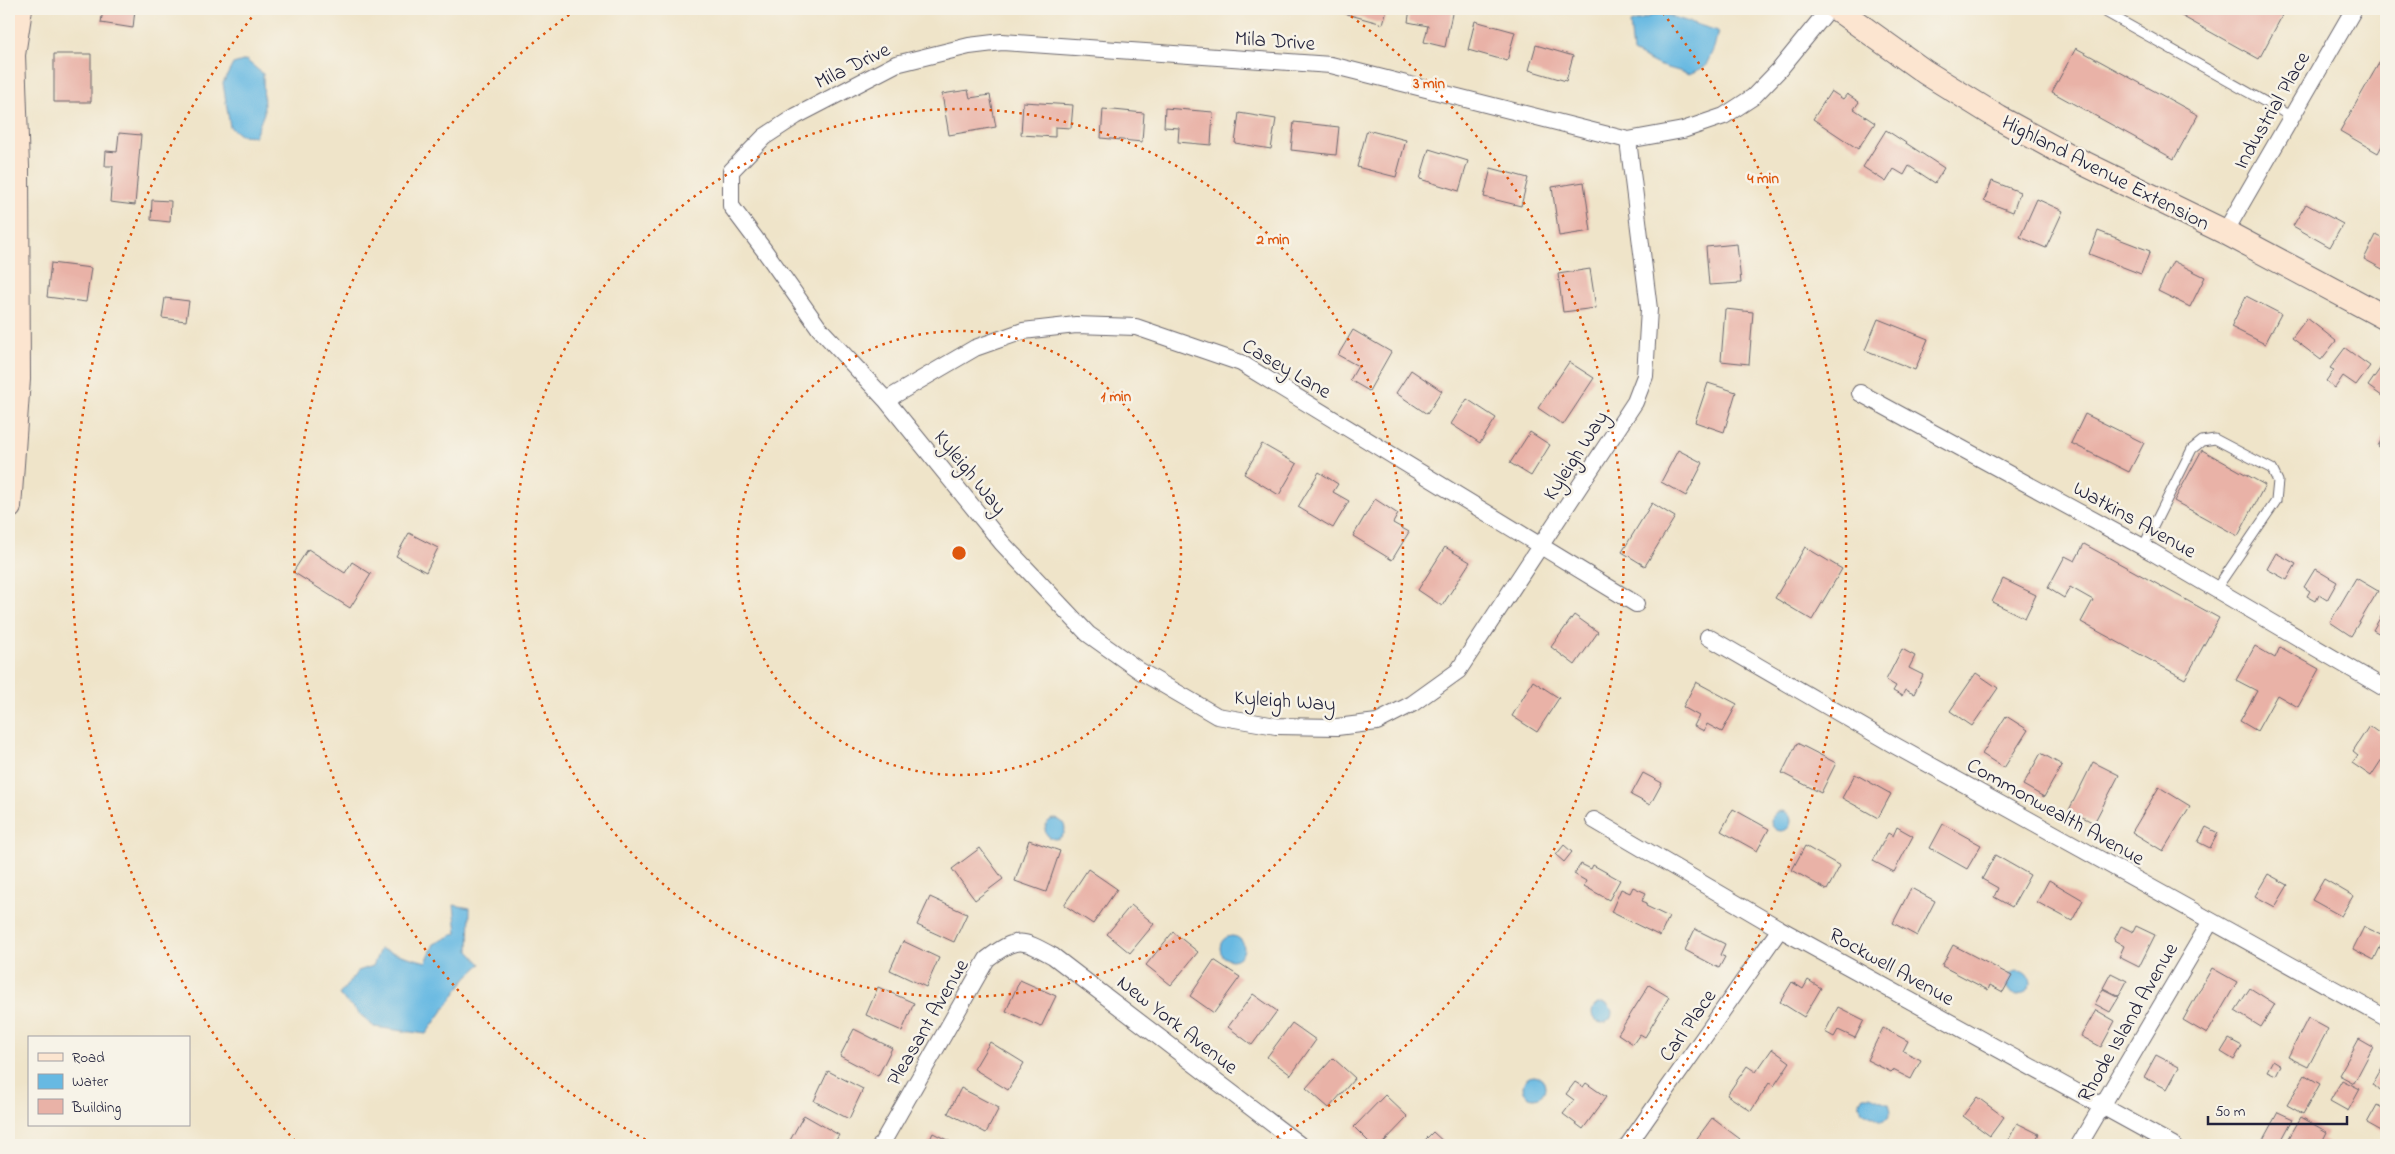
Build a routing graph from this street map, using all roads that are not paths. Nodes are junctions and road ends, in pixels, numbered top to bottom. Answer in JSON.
{"nodes":[{"id":1,"x":20,"y":9,"type":"edge"},
{"id":2,"x":1829,"y":9,"type":"edge"},
{"id":3,"x":1836,"y":9,"type":"edge"},
{"id":4,"x":2100,"y":9,"type":"edge"},
{"id":5,"x":2354,"y":9,"type":"edge"},
{"id":6,"x":2292,"y":117,"type":"junction"},
{"id":7,"x":1628,"y":140,"type":"junction"},
{"id":8,"x":731,"y":206,"type":"joint"},
{"id":9,"x":2225,"y":232,"type":"junction"},
{"id":10,"x":2386,"y":318,"type":"edge"},
{"id":11,"x":1860,"y":393,"type":"dead end"},
{"id":12,"x":886,"y":400,"type":"junction"},
{"id":13,"x":9,"y":507,"type":"edge"},
{"id":14,"x":1539,"y":547,"type":"junction"},
{"id":15,"x":2143,"y":547,"type":"junction"},
{"id":16,"x":2216,"y":590,"type":"junction"},
{"id":17,"x":1636,"y":604,"type":"dead end"},
{"id":18,"x":1708,"y":637,"type":"dead end"},
{"id":19,"x":2386,"y":689,"type":"edge"},
{"id":20,"x":1594,"y":820,"type":"dead end"},
{"id":21,"x":2211,"y":921,"type":"junction"},
{"id":22,"x":1780,"y":929,"type":"junction"},
{"id":23,"x":1027,"y":942,"type":"joint"},
{"id":24,"x":2386,"y":1018,"type":"edge"},
{"id":25,"x":2102,"y":1107,"type":"junction"},
{"id":26,"x":881,"y":1145,"type":"edge"},
{"id":27,"x":1300,"y":1145,"type":"edge"},
{"id":28,"x":1628,"y":1145,"type":"edge"},
{"id":29,"x":2079,"y":1145,"type":"edge"},
{"id":30,"x":2173,"y":1145,"type":"edge"}],
"edges":[{"from":1,"to":13,"type":"street"},
{"from":2,"to":7,"type":"street","name":"Mila Drive"},
{"from":3,"to":9,"type":"street","name":"Highland Avenue Extension"},
{"from":4,"to":6,"type":"lane"},
{"from":5,"to":6,"type":"street","name":"Industrial Place"},
{"from":6,"to":9,"type":"street","name":"Industrial Place"},
{"from":7,"to":8,"type":"street","name":"Mila Drive"},
{"from":7,"to":14,"type":"street","name":"Kyleigh Way"},
{"from":8,"to":12,"type":"street","name":"Kyleigh Way"},
{"from":9,"to":10,"type":"street","name":"Highland Avenue Extension"},
{"from":11,"to":15,"type":"street","name":"Watkins Avenue"},
{"from":12,"to":14,"type":"street","name":"Casey Lane"},
{"from":12,"to":14,"type":"street","name":"Kyleigh Way"},
{"from":14,"to":17,"type":"street","name":"Casey Lane"},
{"from":15,"to":16,"type":"street","name":"Watkins Avenue"},
{"from":15,"to":16,"type":"lane"},
{"from":16,"to":19,"type":"street","name":"Watkins Avenue"},
{"from":18,"to":21,"type":"street","name":"Commonwealth Avenue"},
{"from":20,"to":22,"type":"street","name":"Rockwell Avenue"},
{"from":21,"to":24,"type":"street","name":"Commonwealth Avenue"},
{"from":21,"to":25,"type":"street","name":"Rhode Island Avenue"},
{"from":22,"to":25,"type":"street","name":"Rockwell Avenue"},
{"from":22,"to":28,"type":"street","name":"Carl Place"},
{"from":23,"to":26,"type":"street","name":"Pleasant Avenue"},
{"from":23,"to":27,"type":"street","name":"New York Avenue"},
{"from":25,"to":29,"type":"street","name":"Rhode Island Avenue"},
{"from":25,"to":30,"type":"street","name":"Rockwell Avenue"}]}
